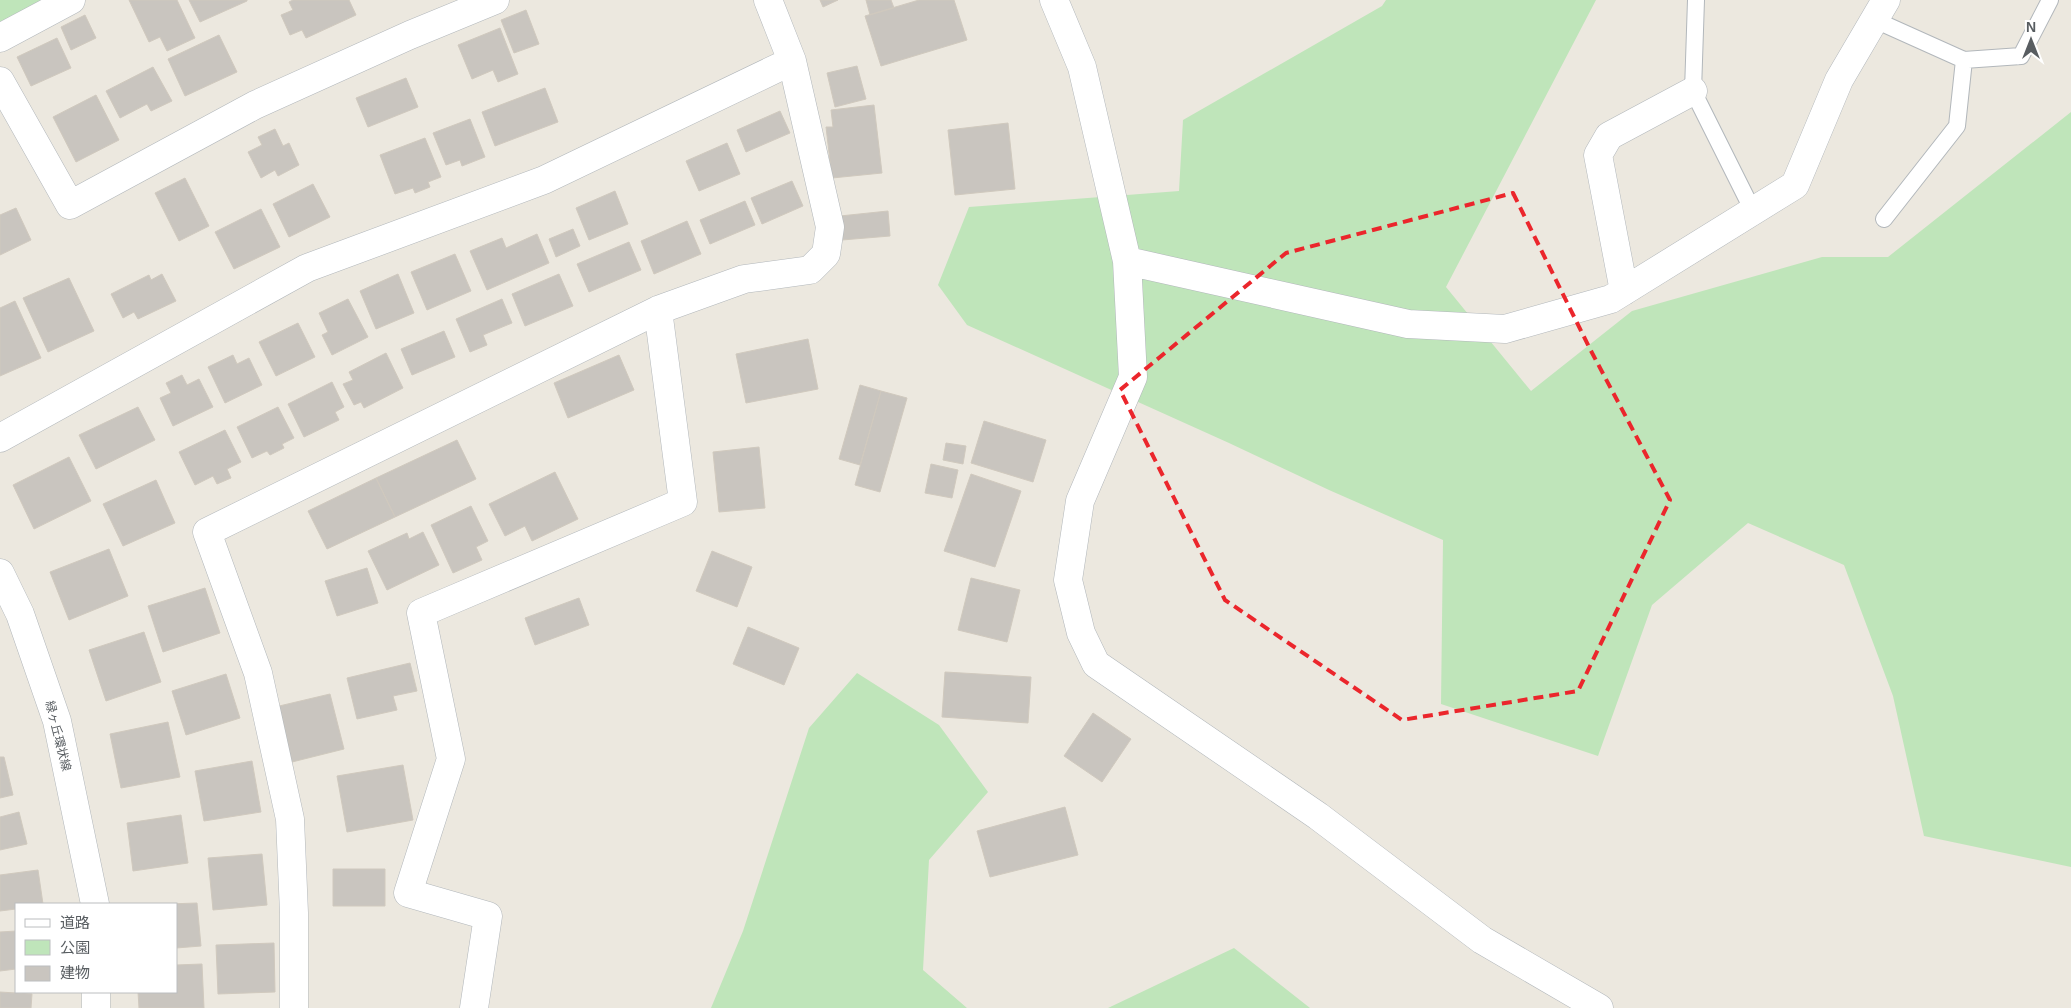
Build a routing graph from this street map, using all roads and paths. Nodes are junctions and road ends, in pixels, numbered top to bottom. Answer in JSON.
{"nodes":[{"id":1,"x":71,"y":0,"type":"edge"},
{"id":2,"x":495,"y":0,"type":"edge"},
{"id":3,"x":768,"y":0,"type":"edge"},
{"id":4,"x":1054,"y":0,"type":"edge"},
{"id":5,"x":1696,"y":0,"type":"edge"},
{"id":6,"x":2050,"y":0,"type":"edge"},
{"id":7,"x":1881,"y":10,"type":"edge"},
{"id":8,"x":0,"y":38,"type":"edge"},
{"id":9,"x":1964,"y":60,"type":"junction"},
{"id":10,"x":792,"y":61,"type":"junction"},
{"id":11,"x":0,"y":81,"type":"edge"},
{"id":12,"x":1694,"y":91,"type":"junction"},
{"id":13,"x":1753,"y":211,"type":"junction"},
{"id":14,"x":1884,"y":219,"type":"dead end"},
{"id":15,"x":1127,"y":261,"type":"junction"},
{"id":16,"x":1624,"y":291,"type":"junction"},
{"id":17,"x":658,"y":310,"type":"junction"},
{"id":18,"x":0,"y":438,"type":"edge"},
{"id":19,"x":0,"y":574,"type":"edge"},
{"id":20,"x":95,"y":903,"type":"edge"},
{"id":21,"x":96,"y":993,"type":"edge"},
{"id":22,"x":96,"y":1008,"type":"edge"},
{"id":23,"x":294,"y":1008,"type":"edge"},
{"id":24,"x":474,"y":1008,"type":"edge"},
{"id":25,"x":1599,"y":1008,"type":"edge"}],
"edges":[{"from":1,"to":8,"type":"street"},
{"from":2,"to":11,"type":"street"},
{"from":3,"to":10,"type":"street"},
{"from":4,"to":15,"type":"street"},
{"from":5,"to":12,"type":"lane"},
{"from":6,"to":9,"type":"lane"},
{"from":7,"to":9,"type":"lane"},
{"from":7,"to":13,"type":"street"},
{"from":9,"to":14,"type":"lane"},
{"from":10,"to":17,"type":"street"},
{"from":10,"to":18,"type":"street"},
{"from":12,"to":13,"type":"lane"},
{"from":12,"to":16,"type":"street"},
{"from":13,"to":16,"type":"street"},
{"from":15,"to":16,"type":"street"},
{"from":15,"to":25,"type":"street"},
{"from":17,"to":23,"type":"street"},
{"from":17,"to":24,"type":"street"},
{"from":19,"to":20,"type":"street","name":"緑ヶ丘環状線"},
{"from":21,"to":22,"type":"street"}]}
